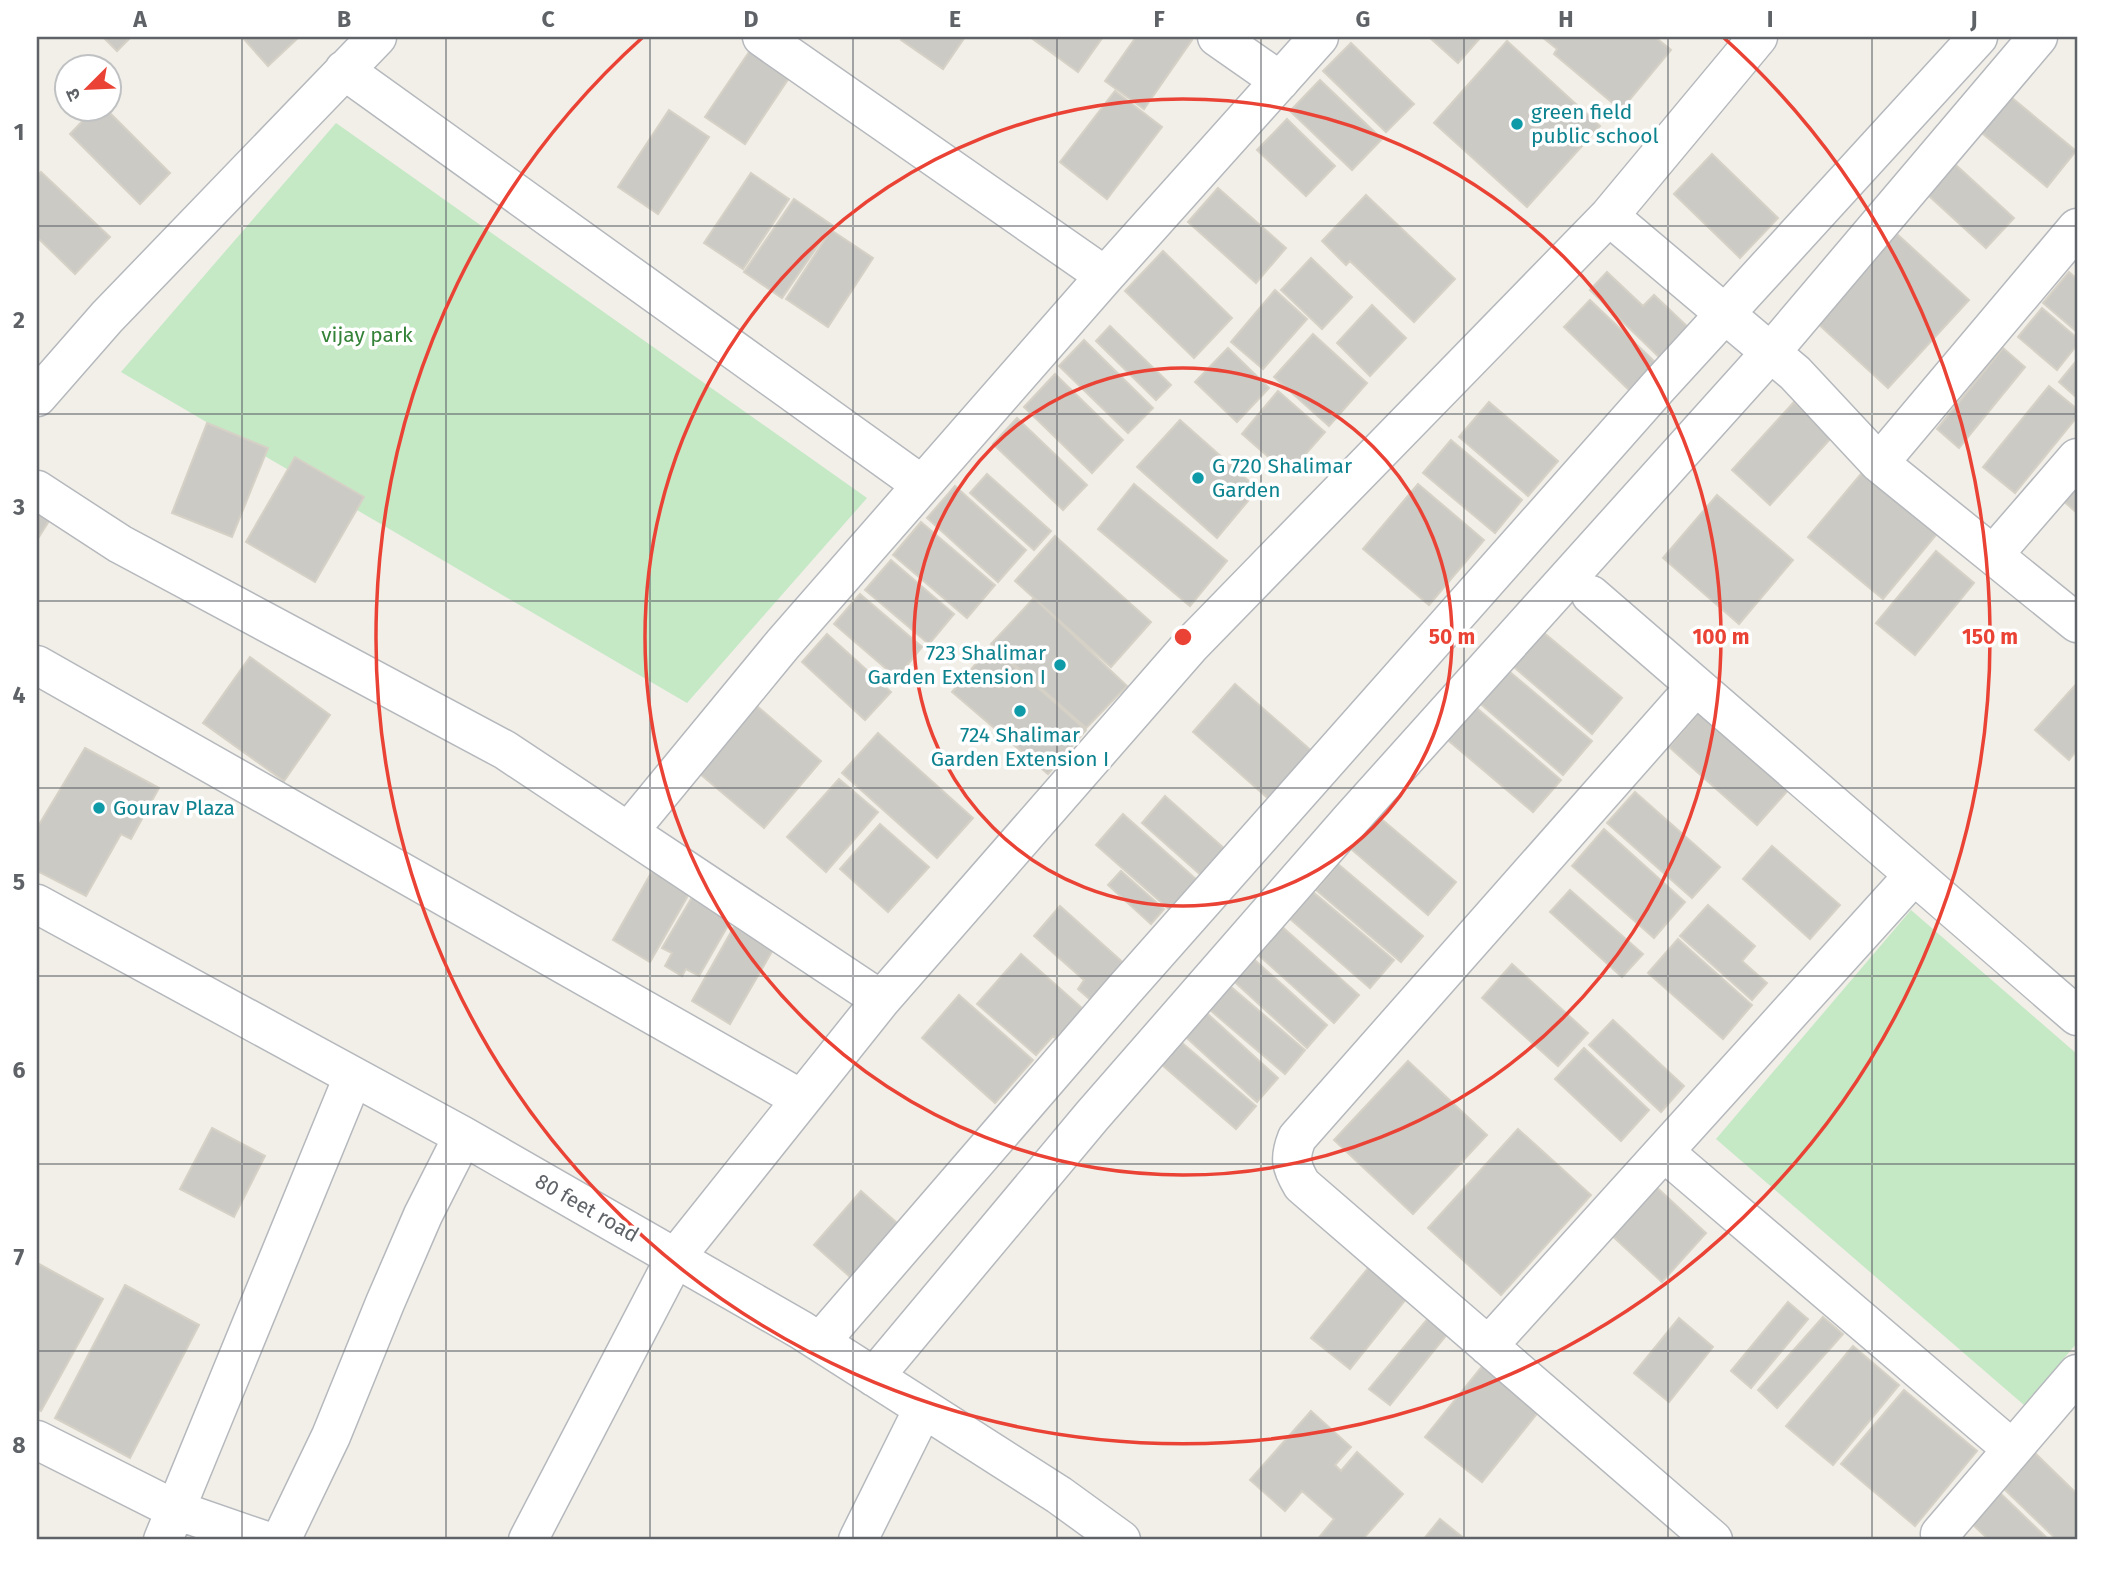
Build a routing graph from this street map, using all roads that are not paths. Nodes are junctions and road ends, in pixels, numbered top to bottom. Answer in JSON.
{"nodes":[{"id":1,"x":377,"y":37,"type":"edge"},
{"id":2,"x":762,"y":37,"type":"edge"},
{"id":3,"x":1217,"y":37,"type":"edge"},
{"id":4,"x":1320,"y":37,"type":"edge"},
{"id":5,"x":1978,"y":37,"type":"edge"},
{"id":6,"x":2038,"y":37,"type":"edge"},
{"id":7,"x":1748,"y":40,"type":"edge"},
{"id":8,"x":344,"y":71,"type":"junction"},
{"id":9,"x":1280,"y":81,"type":"junction"},
{"id":10,"x":1609,"y":216,"type":"junction"},
{"id":11,"x":2077,"y":228,"type":"edge"},
{"id":12,"x":1105,"y":276,"type":"junction"},
{"id":13,"x":1729,"y":315,"type":"junction"},
{"id":14,"x":1768,"y":349,"type":"junction"},
{"id":15,"x":37,"y":397,"type":"edge"},
{"id":16,"x":2077,"y":458,"type":"edge"},
{"id":17,"x":1879,"y":463,"type":"junction"},
{"id":18,"x":922,"y":485,"type":"junction"},
{"id":19,"x":37,"y":490,"type":"edge"},
{"id":20,"x":1993,"y":555,"type":"junction"},
{"id":21,"x":1591,"y":595,"type":"dead end"},
{"id":22,"x":2077,"y":623,"type":"edge"},
{"id":23,"x":37,"y":665,"type":"edge"},
{"id":24,"x":1696,"y":686,"type":"junction"},
{"id":25,"x":629,"y":831,"type":"junction"},
{"id":26,"x":1914,"y":875,"type":"junction"},
{"id":27,"x":37,"y":904,"type":"edge"},
{"id":28,"x":881,"y":1000,"type":"junction"},
{"id":29,"x":2077,"y":1016,"type":"edge"},
{"id":30,"x":354,"y":1077,"type":"junction"},
{"id":31,"x":801,"y":1099,"type":"junction"},
{"id":32,"x":463,"y":1136,"type":"junction"},
{"id":33,"x":1664,"y":1153,"type":"junction"},
{"id":34,"x":675,"y":1258,"type":"junction"},
{"id":35,"x":820,"y":1342,"type":"junction"},
{"id":36,"x":1488,"y":1346,"type":"junction"},
{"id":37,"x":2077,"y":1374,"type":"edge"},
{"id":38,"x":874,"y":1377,"type":"junction"},
{"id":39,"x":923,"y":1409,"type":"junction"},
{"id":40,"x":37,"y":1440,"type":"edge"},
{"id":41,"x":2012,"y":1449,"type":"junction"},
{"id":42,"x":170,"y":1525,"type":"edge"},
{"id":43,"x":1940,"y":1534,"type":"dead end"},
{"id":44,"x":263,"y":1540,"type":"edge"},
{"id":45,"x":281,"y":1540,"type":"edge"},
{"id":46,"x":528,"y":1540,"type":"edge"},
{"id":47,"x":858,"y":1540,"type":"edge"},
{"id":48,"x":1121,"y":1540,"type":"edge"},
{"id":49,"x":1713,"y":1540,"type":"edge"}],
"edges":[{"from":1,"to":8,"type":"street"},
{"from":2,"to":12,"type":"street"},
{"from":3,"to":9,"type":"street"},
{"from":4,"to":9,"type":"street"},
{"from":5,"to":13,"type":"street"},
{"from":6,"to":14,"type":"street"},
{"from":7,"to":10,"type":"street"},
{"from":8,"to":15,"type":"street"},
{"from":8,"to":18,"type":"street"},
{"from":9,"to":12,"type":"street"},
{"from":10,"to":13,"type":"street"},
{"from":10,"to":28,"type":"street"},
{"from":11,"to":17,"type":"street"},
{"from":12,"to":18,"type":"street"},
{"from":13,"to":14,"type":"street"},
{"from":13,"to":35,"type":"street"},
{"from":14,"to":17,"type":"street"},
{"from":14,"to":38,"type":"street"},
{"from":16,"to":20,"type":"street"},
{"from":17,"to":20,"type":"street"},
{"from":18,"to":25,"type":"street"},
{"from":19,"to":25,"type":"street"},
{"from":20,"to":22,"type":"street"},
{"from":21,"to":24,"type":"street"},
{"from":23,"to":31,"type":"street"},
{"from":24,"to":26,"type":"street"},
{"from":24,"to":36,"type":"street"},
{"from":25,"to":28,"type":"street"},
{"from":26,"to":29,"type":"street"},
{"from":26,"to":33,"type":"street"},
{"from":27,"to":30,"type":"street","name":"80 feet road"},
{"from":28,"to":31,"type":"street"},
{"from":30,"to":32,"type":"street","name":"80 feet road"},
{"from":30,"to":42,"type":"street"},
{"from":31,"to":34,"type":"street"},
{"from":32,"to":34,"type":"street","name":"80 feet road"},
{"from":32,"to":45,"type":"street"},
{"from":33,"to":36,"type":"street"},
{"from":33,"to":41,"type":"street"},
{"from":34,"to":35,"type":"street","name":"80 feet road"},
{"from":34,"to":46,"type":"street"},
{"from":35,"to":38,"type":"street","name":"80 feet road"},
{"from":36,"to":49,"type":"street"},
{"from":37,"to":41,"type":"street"},
{"from":38,"to":39,"type":"street","name":"80 feet road"},
{"from":39,"to":47,"type":"street"},
{"from":39,"to":48,"type":"street","name":"80 feet road"},
{"from":40,"to":42,"type":"street"},
{"from":41,"to":43,"type":"street"},
{"from":42,"to":44,"type":"street"}]}
